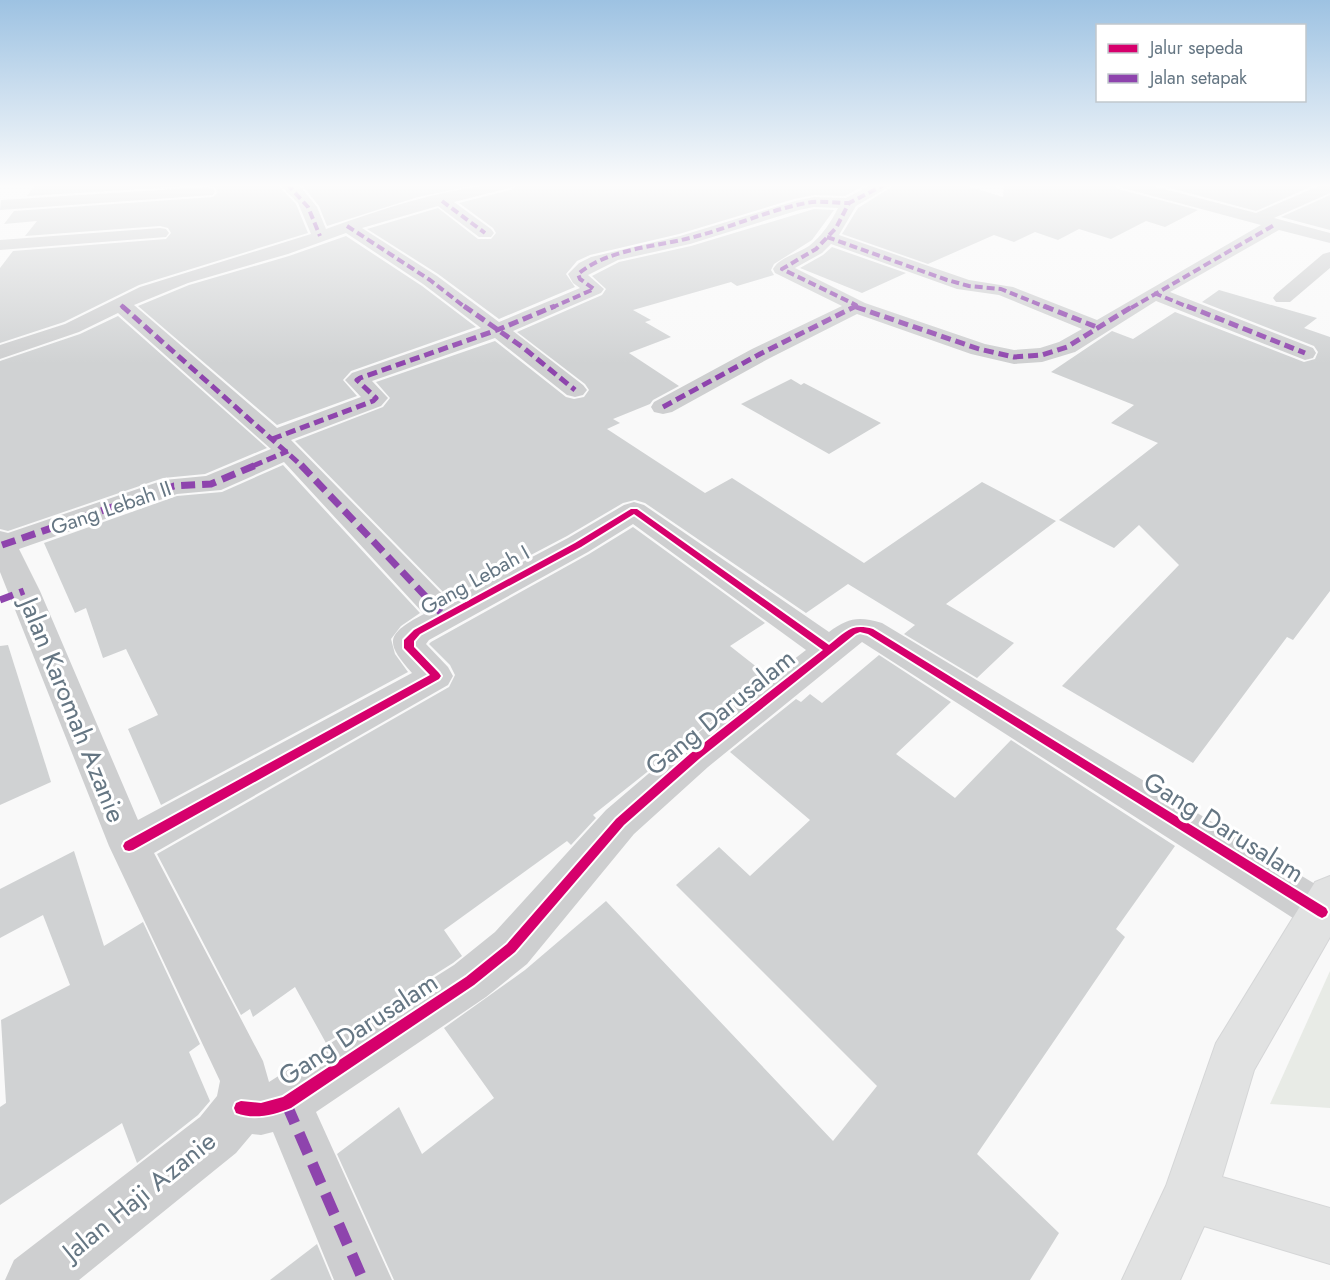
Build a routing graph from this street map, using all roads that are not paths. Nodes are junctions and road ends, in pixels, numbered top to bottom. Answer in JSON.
{"nodes":[{"id":1,"x":17,"y":244,"type":"edge"},
{"id":2,"x":299,"y":244,"type":"edge"},
{"id":3,"x":374,"y":244,"type":"edge"},
{"id":4,"x":667,"y":244,"type":"edge"},
{"id":5,"x":821,"y":244,"type":"edge"},
{"id":6,"x":850,"y":244,"type":"edge"},
{"id":7,"x":1232,"y":244,"type":"edge"},
{"id":8,"x":0,"y":245,"type":"edge"},
{"id":9,"x":1330,"y":258,"type":"edge"},
{"id":10,"x":1154,"y":293,"type":"junction"},
{"id":11,"x":1283,"y":298,"type":"dead end"},
{"id":12,"x":121,"y":305,"type":"junction"},
{"id":13,"x":856,"y":308,"type":"junction"},
{"id":14,"x":1099,"y":328,"type":"junction"},
{"id":15,"x":497,"y":330,"type":"junction"},
{"id":16,"x":0,"y":352,"type":"edge"},
{"id":17,"x":1305,"y":353,"type":"dead end"},
{"id":18,"x":575,"y":390,"type":"dead end"},
{"id":19,"x":663,"y":407,"type":"dead end"},
{"id":20,"x":280,"y":445,"type":"junction"},
{"id":21,"x":1,"y":543,"type":"edge"},
{"id":22,"x":12,"y":595,"type":"edge"},
{"id":23,"x":446,"y":618,"type":"junction"},
{"id":24,"x":830,"y":650,"type":"junction"},
{"id":25,"x":129,"y":846,"type":"junction"},
{"id":26,"x":1326,"y":904,"type":"edge"},
{"id":27,"x":264,"y":1105,"type":"junction"},
{"id":28,"x":1190,"y":1195,"type":"junction"},
{"id":29,"x":1330,"y":1236,"type":"edge"},
{"id":30,"x":34,"y":1280,"type":"edge"},
{"id":31,"x":363,"y":1280,"type":"edge"},
{"id":32,"x":1151,"y":1280,"type":"edge"}],
"edges":[{"from":1,"to":8,"type":"street"},
{"from":2,"to":12,"type":"street"},
{"from":3,"to":15,"type":"street"},
{"from":4,"to":15,"type":"street"},
{"from":5,"to":13,"type":"street"},
{"from":6,"to":14,"type":"street"},
{"from":7,"to":10,"type":"street"},
{"from":9,"to":11,"type":"street"},
{"from":10,"to":14,"type":"street"},
{"from":10,"to":17,"type":"street"},
{"from":12,"to":16,"type":"street"},
{"from":12,"to":20,"type":"street"},
{"from":13,"to":14,"type":"street"},
{"from":13,"to":19,"type":"street"},
{"from":15,"to":18,"type":"street"},
{"from":15,"to":20,"type":"street","name":"Gang Lebah II"},
{"from":20,"to":21,"type":"street","name":"Gang Lebah II"},
{"from":20,"to":23,"type":"street"},
{"from":21,"to":22,"type":"street","name":"Jalan Karomah Azanie"},
{"from":22,"to":25,"type":"street","name":"Jalan Karomah Azanie"},
{"from":23,"to":24,"type":"street","name":"Gang Lebah I"},
{"from":23,"to":25,"type":"street","name":"Gang Lebah I"},
{"from":24,"to":26,"type":"street","name":"Gang Darusalam"},
{"from":24,"to":27,"type":"street","name":"Gang Darusalam"},
{"from":25,"to":27,"type":"street","name":"Jalan Karomah Azanie"},
{"from":26,"to":28,"type":"street"},
{"from":27,"to":30,"type":"street","name":"Jalan Haji Azanie"},
{"from":27,"to":31,"type":"street"},
{"from":28,"to":29,"type":"street"},
{"from":28,"to":32,"type":"street"}]}
